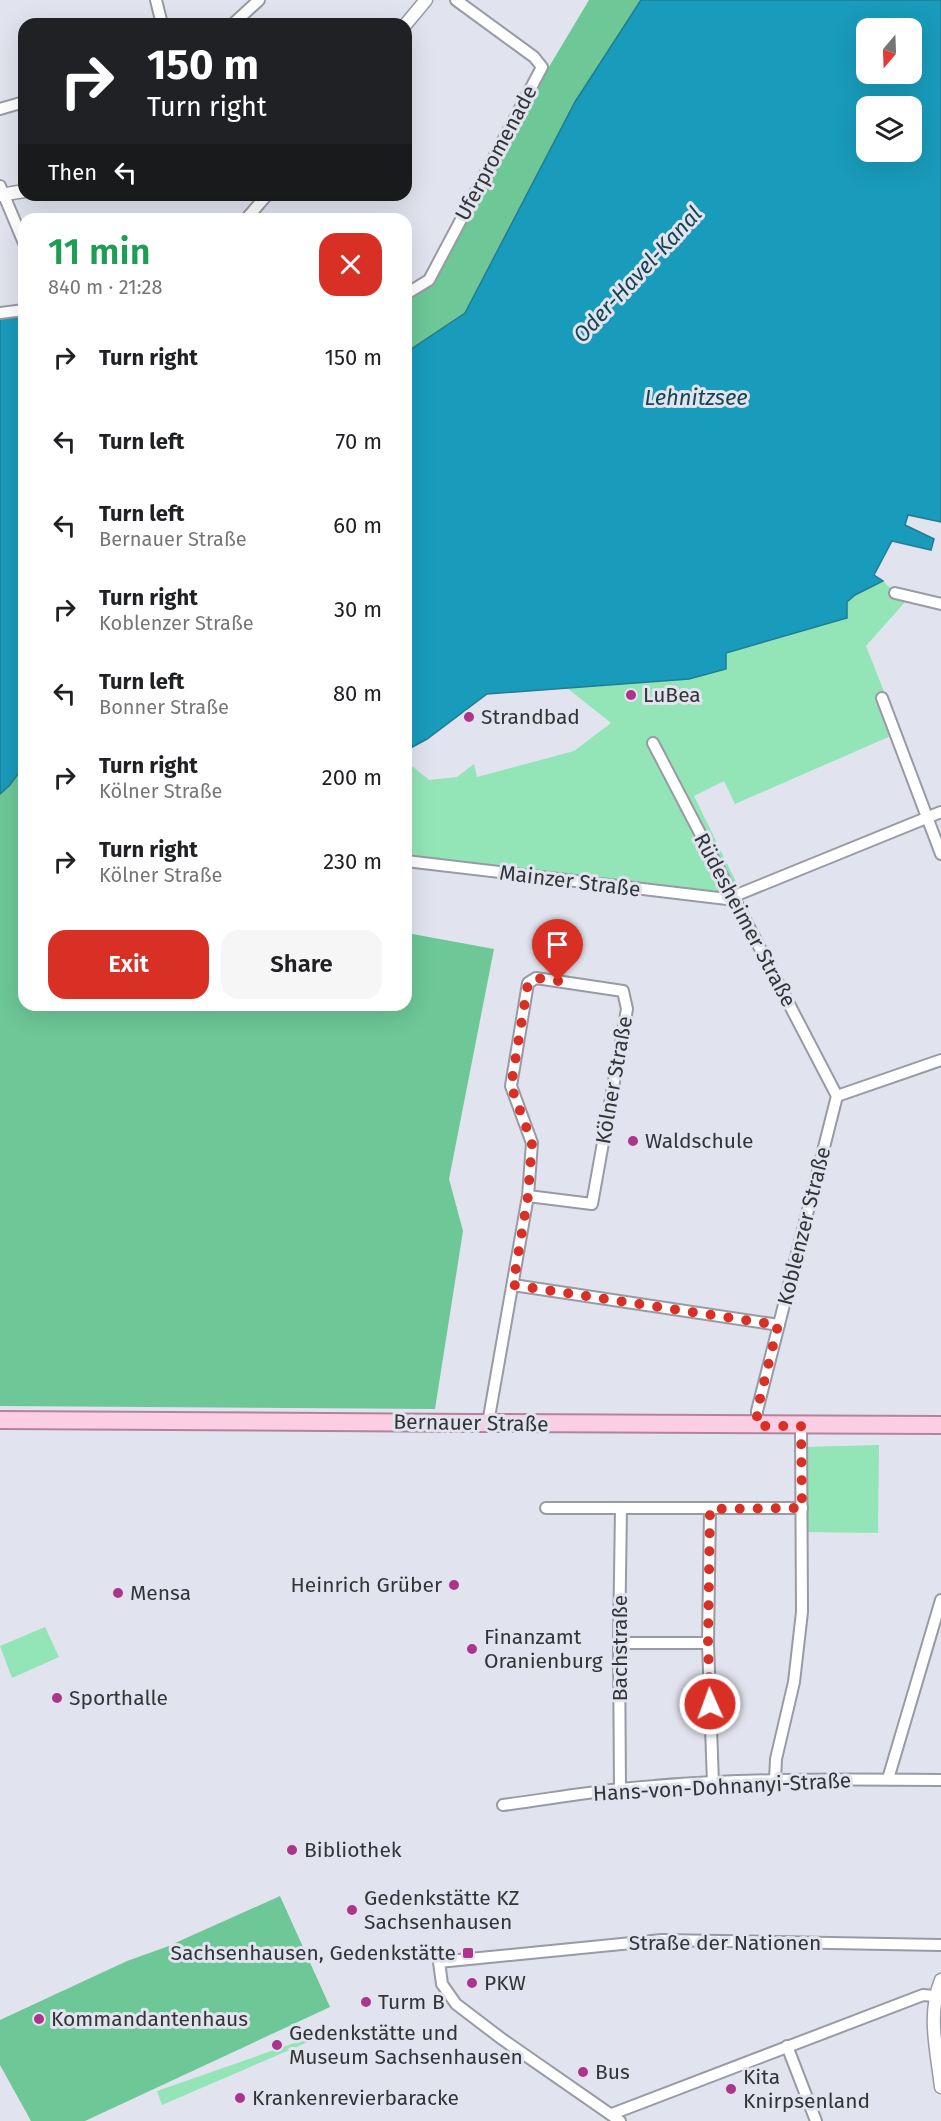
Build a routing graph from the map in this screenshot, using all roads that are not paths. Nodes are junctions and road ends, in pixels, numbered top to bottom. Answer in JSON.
{"nodes":[{"id":1,"x":156,"y":0,"type":"edge"},
{"id":2,"x":259,"y":0,"type":"edge"},
{"id":3,"x":426,"y":0,"type":"edge"},
{"id":4,"x":456,"y":0,"type":"edge"},
{"id":5,"x":160,"y":18,"type":"edge"},
{"id":6,"x":240,"y":18,"type":"edge"},
{"id":7,"x":411,"y":18,"type":"edge"},
{"id":8,"x":18,"y":104,"type":"edge"},
{"id":9,"x":0,"y":108,"type":"edge"},
{"id":10,"x":1,"y":191,"type":"edge"},
{"id":11,"x":18,"y":191,"type":"edge"},
{"id":12,"x":262,"y":201,"type":"edge"},
{"id":13,"x":251,"y":213,"type":"edge"},
{"id":14,"x":18,"y":229,"type":"edge"},
{"id":15,"x":412,"y":290,"type":"edge"},
{"id":16,"x":18,"y":311,"type":"edge"},
{"id":17,"x":0,"y":313,"type":"edge"},
{"id":18,"x":895,"y":593,"type":"dead end"},
{"id":19,"x":941,"y":604,"type":"edge"},
{"id":20,"x":882,"y":698,"type":"dead end"},
{"id":21,"x":653,"y":743,"type":"dead end"},
{"id":22,"x":941,"y":812,"type":"edge"},
{"id":23,"x":927,"y":818,"type":"junction"},
{"id":24,"x":941,"y":854,"type":"edge"},
{"id":25,"x":412,"y":862,"type":"edge"},
{"id":26,"x":733,"y":898,"type":"junction"},
{"id":27,"x":941,"y":1060,"type":"edge"},
{"id":28,"x":837,"y":1096,"type":"junction"},
{"id":29,"x":528,"y":1196,"type":"junction"},
{"id":30,"x":513,"y":1285,"type":"junction"},
{"id":31,"x":778,"y":1325,"type":"junction"},
{"id":32,"x":0,"y":1420,"type":"edge"},
{"id":33,"x":488,"y":1423,"type":"junction"},
{"id":34,"x":941,"y":1425,"type":"edge"},
{"id":35,"x":757,"y":1426,"type":"junction"},
{"id":36,"x":801,"y":1426,"type":"junction"},
{"id":37,"x":546,"y":1508,"type":"dead end"},
{"id":38,"x":621,"y":1508,"type":"junction"},
{"id":39,"x":802,"y":1508,"type":"junction"},
{"id":40,"x":710,"y":1509,"type":"junction"},
{"id":41,"x":941,"y":1600,"type":"edge"},
{"id":42,"x":619,"y":1643,"type":"junction"},
{"id":43,"x":708,"y":1643,"type":"junction"},
{"id":44,"x":775,"y":1779,"type":"junction"},
{"id":45,"x":888,"y":1779,"type":"junction"},
{"id":46,"x":941,"y":1780,"type":"edge"},
{"id":47,"x":713,"y":1783,"type":"junction"},
{"id":48,"x":620,"y":1789,"type":"junction"},
{"id":49,"x":503,"y":1805,"type":"dead end"},
{"id":50,"x":941,"y":1945,"type":"edge"},
{"id":51,"x":941,"y":1980,"type":"edge"},
{"id":52,"x":935,"y":1996,"type":"junction"},
{"id":53,"x":787,"y":2046,"type":"junction"},
{"id":54,"x":941,"y":2087,"type":"edge"},
{"id":55,"x":616,"y":2118,"type":"edge"},
{"id":56,"x":816,"y":2121,"type":"edge"}],
"edges":[{"from":1,"to":5,"type":"street"},
{"from":2,"to":6,"type":"street"},
{"from":3,"to":7,"type":"street"},
{"from":4,"to":15,"type":"street","name":"Uferpromenade"},
{"from":8,"to":9,"type":"street"},
{"from":10,"to":11,"type":"street"},
{"from":10,"to":14,"type":"street"},
{"from":12,"to":13,"type":"street"},
{"from":16,"to":17,"type":"street"},
{"from":18,"to":19,"type":"street"},
{"from":20,"to":23,"type":"street"},
{"from":21,"to":26,"type":"street","name":"Rüdesheimer Straße"},
{"from":22,"to":23,"type":"street"},
{"from":23,"to":24,"type":"street"},
{"from":23,"to":26,"type":"street"},
{"from":25,"to":26,"type":"street","name":"Mainzer Straße"},
{"from":26,"to":28,"type":"street","name":"Rüdesheimer Straße"},
{"from":27,"to":28,"type":"street"},
{"from":28,"to":31,"type":"street","name":"Koblenzer Straße"},
{"from":29,"to":29,"type":"street","name":"Kölner Straße"},
{"from":29,"to":30,"type":"street","name":"Kölner Straße"},
{"from":30,"to":31,"type":"street"},
{"from":30,"to":33,"type":"street","name":"Kölner Straße"},
{"from":31,"to":35,"type":"street","name":"Koblenzer Straße"},
{"from":32,"to":33,"type":"main road","name":"Bernauer Straße"},
{"from":33,"to":35,"type":"main road","name":"Bernauer Straße"},
{"from":34,"to":36,"type":"main road","name":"Bernauer Straße"},
{"from":35,"to":36,"type":"main road","name":"Bernauer Straße"},
{"from":36,"to":39,"type":"street"},
{"from":37,"to":38,"type":"street"},
{"from":38,"to":40,"type":"street"},
{"from":38,"to":42,"type":"street","name":"Bachstraße"},
{"from":39,"to":40,"type":"street"},
{"from":39,"to":44,"type":"street"},
{"from":40,"to":43,"type":"street"},
{"from":41,"to":45,"type":"street"},
{"from":42,"to":43,"type":"street"},
{"from":42,"to":48,"type":"street","name":"Bachstraße"},
{"from":43,"to":47,"type":"street"},
{"from":44,"to":45,"type":"street","name":"Hans-von-Dohnanyi-Straße"},
{"from":44,"to":47,"type":"street","name":"Hans-von-Dohnanyi-Straße"},
{"from":45,"to":46,"type":"street","name":"Hans-von-Dohnanyi-Straße"},
{"from":47,"to":48,"type":"street","name":"Hans-von-Dohnanyi-Straße"},
{"from":48,"to":49,"type":"street","name":"Hans-von-Dohnanyi-Straße"},
{"from":50,"to":55,"type":"street","name":"Straße der Nationen"},
{"from":51,"to":52,"type":"street"},
{"from":52,"to":53,"type":"street"},
{"from":52,"to":54,"type":"street"},
{"from":53,"to":55,"type":"street"},
{"from":53,"to":56,"type":"street"}]}
